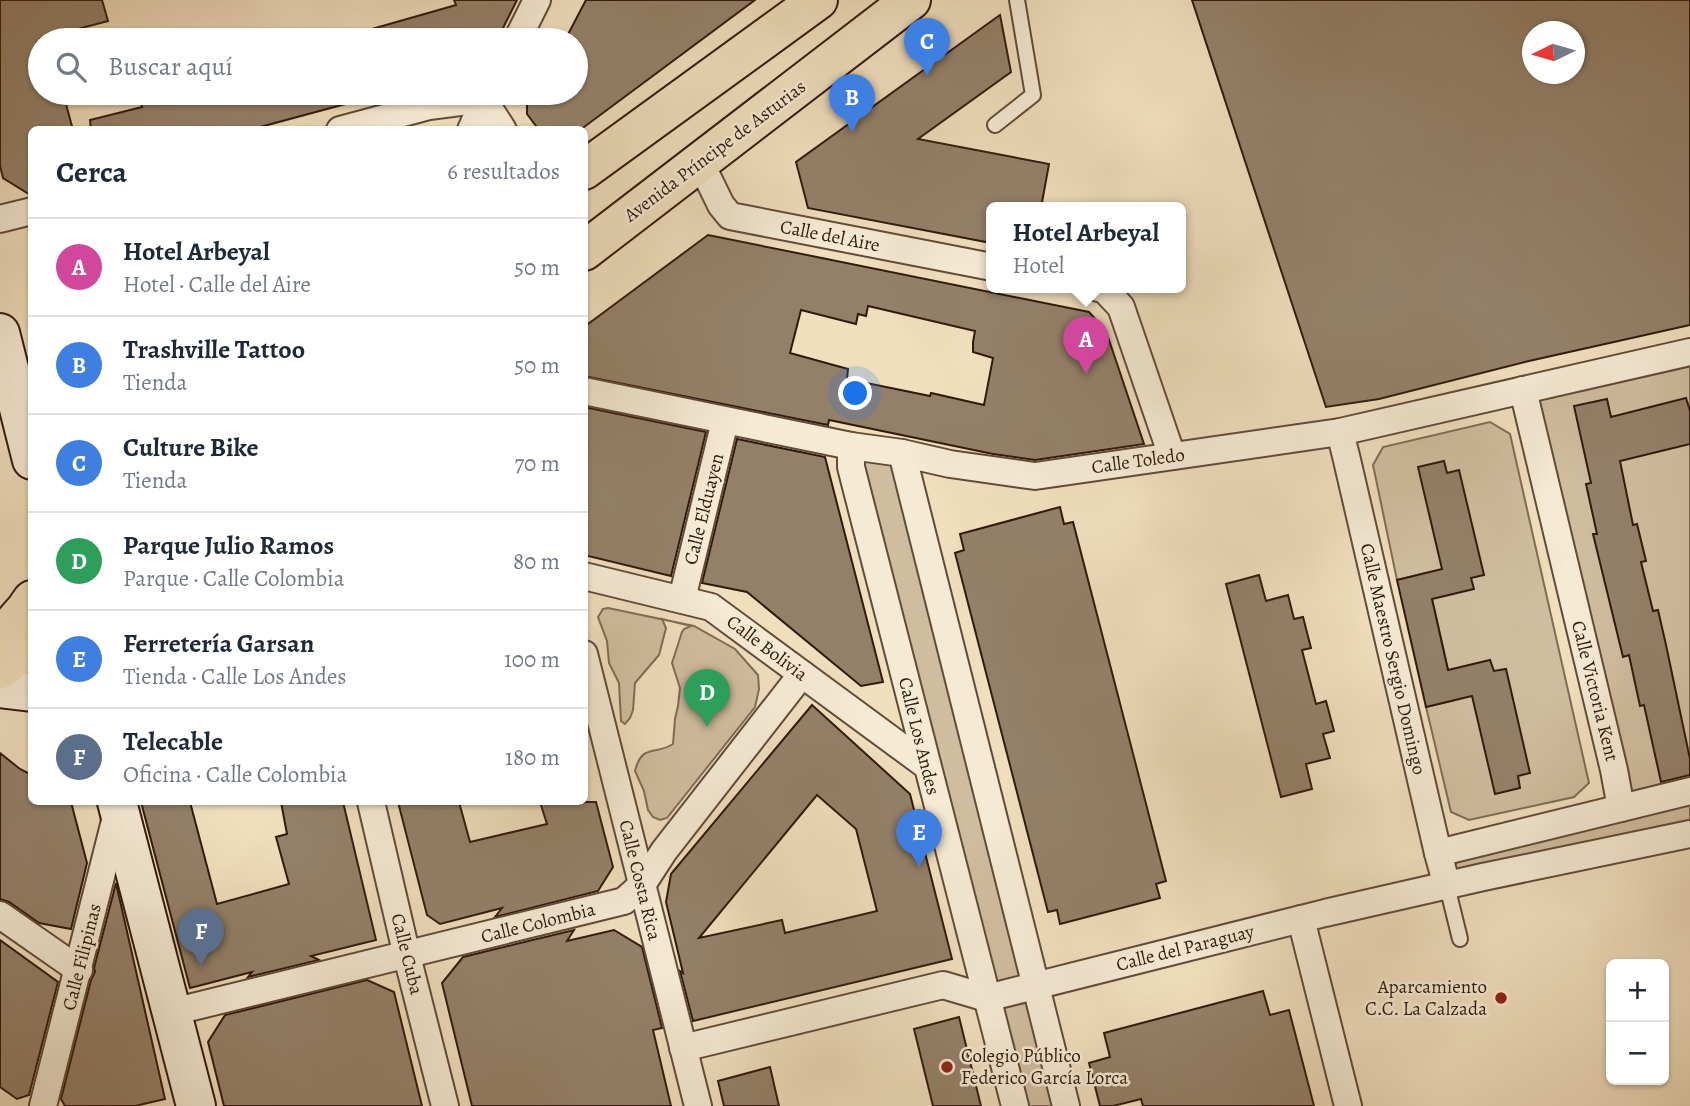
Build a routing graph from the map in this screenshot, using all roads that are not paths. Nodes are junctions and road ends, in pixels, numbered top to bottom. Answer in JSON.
{"nodes":[{"id":1,"x":818,"y":0,"type":"edge"},
{"id":2,"x":912,"y":0,"type":"edge"},
{"id":3,"x":1017,"y":0,"type":"edge"},
{"id":4,"x":435,"y":105,"type":"edge"},
{"id":5,"x":481,"y":105,"type":"edge"},
{"id":6,"x":490,"y":105,"type":"edge"},
{"id":7,"x":995,"y":125,"type":"dead end"},
{"id":8,"x":355,"y":126,"type":"edge"},
{"id":9,"x":473,"y":126,"type":"edge"},
{"id":10,"x":501,"y":126,"type":"edge"},
{"id":11,"x":700,"y":162,"type":"junction"},
{"id":12,"x":588,"y":167,"type":"edge"},
{"id":13,"x":28,"y":212,"type":"edge"},
{"id":14,"x":629,"y":216,"type":"junction"},
{"id":15,"x":0,"y":219,"type":"edge"},
{"id":16,"x":588,"y":221,"type":"edge"},
{"id":17,"x":588,"y":248,"type":"edge"},
{"id":18,"x":986,"y":266,"type":"edge"},
{"id":19,"x":1108,"y":293,"type":"edge"},
{"id":20,"x":0,"y":332,"type":"edge"},
{"id":21,"x":1690,"y":352,"type":"edge"},
{"id":22,"x":1522,"y":390,"type":"junction"},
{"id":23,"x":588,"y":392,"type":"edge"},
{"id":24,"x":725,"y":421,"type":"junction"},
{"id":25,"x":1340,"y":432,"type":"junction"},
{"id":26,"x":28,"y":444,"type":"edge"},
{"id":27,"x":851,"y":446,"type":"junction"},
{"id":28,"x":902,"y":453,"type":"junction"},
{"id":29,"x":1172,"y":456,"type":"junction"},
{"id":30,"x":588,"y":577,"type":"edge"},
{"id":31,"x":28,"y":583,"type":"edge"},
{"id":32,"x":682,"y":598,"type":"junction"},
{"id":33,"x":0,"y":604,"type":"edge"},
{"id":34,"x":28,"y":606,"type":"edge"},
{"id":35,"x":0,"y":638,"type":"edge"},
{"id":36,"x":28,"y":648,"type":"edge"},
{"id":37,"x":0,"y":669,"type":"edge"},
{"id":38,"x":588,"y":670,"type":"edge"},
{"id":39,"x":802,"y":674,"type":"junction"},
{"id":40,"x":0,"y":688,"type":"edge"},
{"id":41,"x":28,"y":692,"type":"edge"},
{"id":42,"x":927,"y":766,"type":"junction"},
{"id":43,"x":1690,"y":791,"type":"edge"},
{"id":44,"x":118,"y":805,"type":"edge"},
{"id":45,"x":372,"y":805,"type":"edge"},
{"id":46,"x":1621,"y":808,"type":"junction"},
{"id":47,"x":1690,"y":834,"type":"edge"},
{"id":48,"x":1438,"y":853,"type":"junction"},
{"id":49,"x":642,"y":885,"type":"junction"},
{"id":50,"x":1447,"y":886,"type":"junction"},
{"id":51,"x":0,"y":915,"type":"edge"},
{"id":52,"x":1301,"y":919,"type":"junction"},
{"id":53,"x":1460,"y":939,"type":"dead end"},
{"id":54,"x":407,"y":956,"type":"junction"},
{"id":55,"x":79,"y":970,"type":"junction"},
{"id":56,"x":1035,"y":985,"type":"junction"},
{"id":57,"x":987,"y":998,"type":"junction"},
{"id":58,"x":172,"y":1012,"type":"junction"},
{"id":59,"x":682,"y":1048,"type":"junction"},
{"id":60,"x":43,"y":1106,"type":"edge"},
{"id":61,"x":196,"y":1106,"type":"edge"},
{"id":62,"x":445,"y":1106,"type":"edge"},
{"id":63,"x":698,"y":1106,"type":"edge"},
{"id":64,"x":1015,"y":1106,"type":"edge"},
{"id":65,"x":1066,"y":1106,"type":"edge"},
{"id":66,"x":1348,"y":1106,"type":"edge"}],
"edges":[{"from":1,"to":12,"type":"highway"},
{"from":2,"to":11,"type":"highway","name":"Avenida Príncipe de Asturias"},
{"from":3,"to":7,"type":"lane"},
{"from":4,"to":8,"type":"street"},
{"from":5,"to":9,"type":"street"},
{"from":6,"to":10,"type":"street"},
{"from":11,"to":14,"type":"highway","name":"Avenida Príncipe de Asturias"},
{"from":11,"to":18,"type":"street","name":"Calle del Aire"},
{"from":13,"to":15,"type":"street"},
{"from":14,"to":16,"type":"street"},
{"from":14,"to":17,"type":"highway","name":"Avenida Príncipe de Asturias"},
{"from":19,"to":29,"type":"street"},
{"from":20,"to":26,"type":"street"},
{"from":21,"to":22,"type":"street","name":"Calle Toledo"},
{"from":22,"to":25,"type":"street","name":"Calle Toledo"},
{"from":22,"to":46,"type":"street","name":"Calle Victoria Kent"},
{"from":23,"to":24,"type":"street","name":"Calle Toledo"},
{"from":24,"to":27,"type":"street","name":"Calle Toledo"},
{"from":24,"to":32,"type":"street","name":"Calle Elduayen"},
{"from":25,"to":29,"type":"street","name":"Calle Toledo"},
{"from":25,"to":48,"type":"street","name":"Calle Maestro Sergio Domingo"},
{"from":27,"to":28,"type":"street","name":"Calle Toledo"},
{"from":27,"to":42,"type":"street","name":"Calle Los Andes"},
{"from":28,"to":29,"type":"street","name":"Calle Toledo"},
{"from":28,"to":56,"type":"street"},
{"from":30,"to":32,"type":"street","name":"Calle Bolivia"},
{"from":31,"to":33,"type":"highway"},
{"from":32,"to":39,"type":"street","name":"Calle Bolivia"},
{"from":34,"to":35,"type":"highway"},
{"from":36,"to":37,"type":"highway"},
{"from":38,"to":49,"type":"street","name":"Calle Costa Rica"},
{"from":39,"to":42,"type":"street","name":"Calle Bolivia"},
{"from":39,"to":49,"type":"street","name":"Calle Colombia"},
{"from":40,"to":41,"type":"street"},
{"from":42,"to":57,"type":"street","name":"Calle Los Andes"},
{"from":43,"to":46,"type":"street"},
{"from":44,"to":55,"type":"street","name":"Calle Filipinas"},
{"from":44,"to":58,"type":"street"},
{"from":45,"to":54,"type":"street","name":"Calle Cuba"},
{"from":46,"to":48,"type":"street"},
{"from":47,"to":50,"type":"street","name":"Calle del Paraguay"},
{"from":48,"to":50,"type":"street","name":"Calle Maestro Sergio Domingo"},
{"from":49,"to":54,"type":"street","name":"Calle Colombia"},
{"from":49,"to":59,"type":"street","name":"Calle Costa Rica"},
{"from":50,"to":52,"type":"street","name":"Calle del Paraguay"},
{"from":50,"to":53,"type":"lane"},
{"from":51,"to":55,"type":"street"},
{"from":52,"to":56,"type":"street","name":"Calle del Paraguay"},
{"from":52,"to":66,"type":"street"},
{"from":54,"to":58,"type":"street","name":"Calle Colombia"},
{"from":54,"to":62,"type":"street","name":"Calle Cuba"},
{"from":55,"to":60,"type":"street","name":"Calle Filipinas"},
{"from":56,"to":57,"type":"street","name":"Calle del Paraguay"},
{"from":56,"to":65,"type":"street"},
{"from":57,"to":59,"type":"street"},
{"from":57,"to":64,"type":"street","name":"Calle Los Andes"},
{"from":58,"to":61,"type":"street"},
{"from":59,"to":63,"type":"street","name":"Calle Costa Rica"}]}
